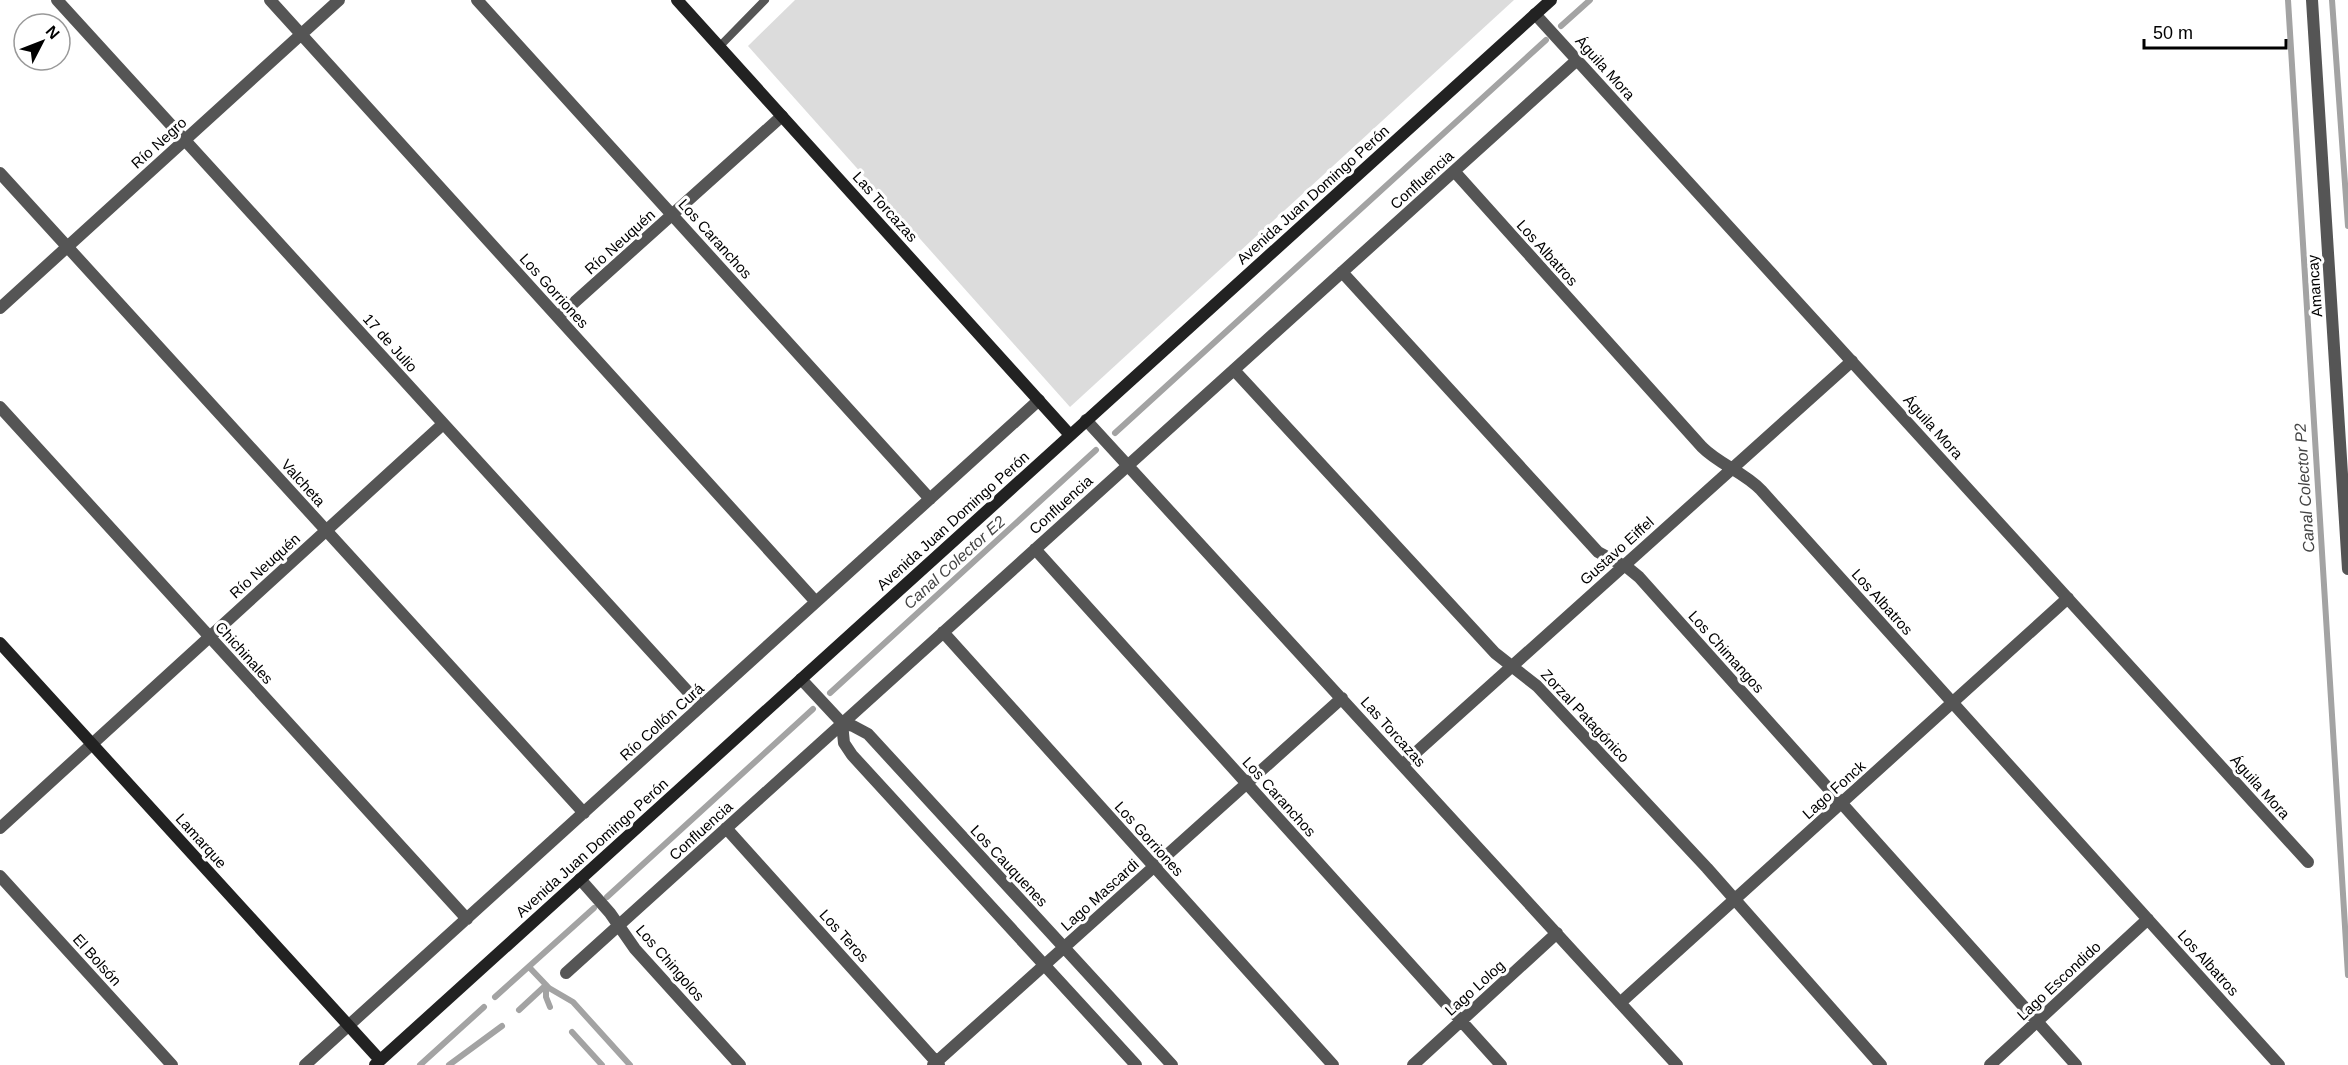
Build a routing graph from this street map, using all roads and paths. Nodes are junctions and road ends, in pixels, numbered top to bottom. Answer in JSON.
{"nodes":[{"id":1,"x":57,"y":0,"type":"edge"},
{"id":2,"x":270,"y":0,"type":"edge"},
{"id":3,"x":339,"y":0,"type":"edge"},
{"id":4,"x":477,"y":0,"type":"edge"},
{"id":5,"x":677,"y":0,"type":"edge"},
{"id":6,"x":765,"y":0,"type":"edge"},
{"id":7,"x":1551,"y":0,"type":"edge"},
{"id":8,"x":2312,"y":0,"type":"edge"},
{"id":9,"x":1535,"y":14,"type":"junction"},
{"id":10,"x":301,"y":34,"type":"junction"},
{"id":11,"x":719,"y":47,"type":"junction"},
{"id":12,"x":1577,"y":60,"type":"junction"},
{"id":13,"x":782,"y":116,"type":"junction"},
{"id":14,"x":185,"y":140,"type":"junction"},
{"id":15,"x":1454,"y":171,"type":"junction"},
{"id":16,"x":0,"y":173,"type":"edge"},
{"id":17,"x":672,"y":215,"type":"junction"},
{"id":18,"x":67,"y":247,"type":"junction"},
{"id":19,"x":1342,"y":272,"type":"junction"},
{"id":20,"x":0,"y":308,"type":"edge"},
{"id":21,"x":558,"y":317,"type":"junction"},
{"id":22,"x":1851,"y":360,"type":"junction"},
{"id":23,"x":1234,"y":370,"type":"junction"},
{"id":24,"x":1039,"y":400,"type":"junction"},
{"id":25,"x":0,"y":407,"type":"edge"},
{"id":26,"x":1086,"y":420,"type":"junction"},
{"id":27,"x":443,"y":424,"type":"junction"},
{"id":28,"x":1070,"y":435,"type":"junction"},
{"id":29,"x":1128,"y":465,"type":"junction"},
{"id":30,"x":1731,"y":469,"type":"junction"},
{"id":31,"x":930,"y":499,"type":"junction"},
{"id":32,"x":326,"y":531,"type":"junction"},
{"id":33,"x":1035,"y":549,"type":"junction"},
{"id":34,"x":1623,"y":566,"type":"junction"},
{"id":35,"x":2348,"y":569,"type":"edge"},
{"id":36,"x":2068,"y":598,"type":"junction"},
{"id":37,"x":816,"y":602,"type":"junction"},
{"id":38,"x":943,"y":632,"type":"junction"},
{"id":39,"x":209,"y":637,"type":"junction"},
{"id":40,"x":0,"y":643,"type":"edge"},
{"id":41,"x":1512,"y":666,"type":"junction"},
{"id":42,"x":801,"y":679,"type":"junction"},
{"id":43,"x":1342,"y":698,"type":"junction"},
{"id":44,"x":1953,"y":703,"type":"junction"},
{"id":45,"x":701,"y":706,"type":"junction"},
{"id":46,"x":842,"y":723,"type":"junction"},
{"id":47,"x":92,"y":744,"type":"junction"},
{"id":48,"x":1402,"y":765,"type":"junction"},
{"id":49,"x":1247,"y":783,"type":"junction"},
{"id":50,"x":1842,"y":803,"type":"junction"},
{"id":51,"x":584,"y":813,"type":"junction"},
{"id":52,"x":0,"y":828,"type":"edge"},
{"id":53,"x":726,"y":828,"type":"junction"},
{"id":54,"x":2308,"y":862,"type":"dead end"},
{"id":55,"x":1154,"y":867,"type":"junction"},
{"id":56,"x":0,"y":876,"type":"edge"},
{"id":57,"x":580,"y":879,"type":"junction"},
{"id":58,"x":1735,"y":899,"type":"junction"},
{"id":59,"x":467,"y":919,"type":"junction"},
{"id":60,"x":2148,"y":919,"type":"junction"},
{"id":61,"x":618,"y":925,"type":"junction"},
{"id":62,"x":1557,"y":933,"type":"junction"},
{"id":63,"x":1064,"y":948,"type":"junction"},
{"id":64,"x":1044,"y":965,"type":"junction"},
{"id":65,"x":566,"y":973,"type":"dead end"},
{"id":66,"x":1620,"y":1003,"type":"junction"},
{"id":67,"x":1461,"y":1021,"type":"junction"},
{"id":68,"x":2037,"y":1021,"type":"junction"},
{"id":69,"x":348,"y":1026,"type":"junction"},
{"id":70,"x":377,"y":1063,"type":"edge"},
{"id":71,"x":936,"y":1064,"type":"edge"},
{"id":72,"x":172,"y":1065,"type":"edge"},
{"id":73,"x":305,"y":1065,"type":"edge"},
{"id":74,"x":740,"y":1065,"type":"edge"},
{"id":75,"x":1136,"y":1065,"type":"edge"},
{"id":76,"x":1172,"y":1065,"type":"edge"},
{"id":77,"x":1333,"y":1065,"type":"edge"},
{"id":78,"x":1413,"y":1065,"type":"edge"},
{"id":79,"x":1501,"y":1065,"type":"edge"},
{"id":80,"x":1677,"y":1065,"type":"edge"},
{"id":81,"x":1881,"y":1065,"type":"edge"},
{"id":82,"x":1990,"y":1065,"type":"edge"},
{"id":83,"x":2076,"y":1065,"type":"edge"},
{"id":84,"x":2279,"y":1065,"type":"edge"}],
"edges":[{"from":1,"to":14,"type":"street","name":"17 de Julio"},
{"from":2,"to":10,"type":"street","name":"Los Gorriones"},
{"from":3,"to":10,"type":"street","name":"Río Negro"},
{"from":4,"to":17,"type":"street","name":"Los Caranchos"},
{"from":5,"to":11,"type":"street","name":"Las Torcazas"},
{"from":6,"to":11,"type":"lane"},
{"from":7,"to":9,"type":"street","name":"Avenida Juan Domingo Perón"},
{"from":8,"to":35,"type":"street","name":"Amancay"},
{"from":9,"to":12,"type":"street","name":"Águila Mora"},
{"from":9,"to":26,"type":"street","name":"Avenida Juan Domingo Perón"},
{"from":10,"to":14,"type":"street","name":"Río Negro"},
{"from":10,"to":21,"type":"street","name":"Los Gorriones"},
{"from":11,"to":13,"type":"street","name":"Las Torcazas"},
{"from":12,"to":15,"type":"street","name":"Confluencia"},
{"from":12,"to":22,"type":"street","name":"Águila Mora"},
{"from":13,"to":17,"type":"street","name":"Río Neuquén"},
{"from":13,"to":24,"type":"street","name":"Las Torcazas"},
{"from":14,"to":18,"type":"street","name":"Río Negro"},
{"from":14,"to":27,"type":"street","name":"17 de Julio"},
{"from":15,"to":19,"type":"street","name":"Confluencia"},
{"from":15,"to":30,"type":"street","name":"Los Albatros"},
{"from":16,"to":18,"type":"street","name":"Valcheta"},
{"from":17,"to":21,"type":"street","name":"Río Neuquén"},
{"from":17,"to":31,"type":"street","name":"Los Caranchos"},
{"from":18,"to":20,"type":"street","name":"Río Negro"},
{"from":18,"to":32,"type":"street","name":"Valcheta"},
{"from":19,"to":23,"type":"street","name":"Confluencia"},
{"from":19,"to":34,"type":"street","name":"Los Chimangos"},
{"from":21,"to":37,"type":"street","name":"Los Gorriones"},
{"from":22,"to":30,"type":"street","name":"Gustavo Eiffel"},
{"from":22,"to":36,"type":"street","name":"Águila Mora"},
{"from":23,"to":29,"type":"street","name":"Confluencia"},
{"from":23,"to":41,"type":"street","name":"Zorzal Patagónico"},
{"from":24,"to":28,"type":"street","name":"Las Torcazas"},
{"from":24,"to":31,"type":"street","name":"Río Collón Curá"},
{"from":25,"to":39,"type":"street","name":"Chichinales"},
{"from":26,"to":28,"type":"street","name":"Avenida Juan Domingo Perón"},
{"from":26,"to":29,"type":"street","name":"Las Torcazas"},
{"from":27,"to":32,"type":"street","name":"Río Neuquén"},
{"from":27,"to":45,"type":"street","name":"17 de Julio"},
{"from":28,"to":42,"type":"street","name":"Avenida Juan Domingo Perón"},
{"from":29,"to":33,"type":"street","name":"Confluencia"},
{"from":29,"to":43,"type":"street","name":"Las Torcazas"},
{"from":30,"to":34,"type":"street","name":"Gustavo Eiffel"},
{"from":30,"to":44,"type":"street","name":"Los Albatros"},
{"from":31,"to":37,"type":"street","name":"Río Collón Curá"},
{"from":32,"to":39,"type":"street","name":"Río Neuquén"},
{"from":32,"to":51,"type":"street","name":"Valcheta"},
{"from":33,"to":38,"type":"street","name":"Confluencia"},
{"from":33,"to":49,"type":"street","name":"Los Caranchos"},
{"from":34,"to":41,"type":"street","name":"Gustavo Eiffel"},
{"from":34,"to":50,"type":"street","name":"Los Chimangos"},
{"from":36,"to":44,"type":"street","name":"Lago Fonck"},
{"from":36,"to":54,"type":"street","name":"Águila Mora"},
{"from":37,"to":45,"type":"street","name":"Río Collón Curá"},
{"from":38,"to":46,"type":"street","name":"Confluencia"},
{"from":38,"to":55,"type":"street","name":"Los Gorriones"},
{"from":39,"to":47,"type":"street","name":"Río Neuquén"},
{"from":39,"to":59,"type":"street","name":"Chichinales"},
{"from":40,"to":47,"type":"street","name":"Lamarque"},
{"from":41,"to":48,"type":"street","name":"Gustavo Eiffel"},
{"from":41,"to":58,"type":"street","name":"Zorzal Patagónico"},
{"from":42,"to":46,"type":"street","name":"Los Cauquenes"},
{"from":42,"to":57,"type":"street","name":"Avenida Juan Domingo Perón"},
{"from":43,"to":48,"type":"street","name":"Las Torcazas"},
{"from":43,"to":49,"type":"street","name":"Lago Mascardi"},
{"from":44,"to":50,"type":"street","name":"Lago Fonck"},
{"from":44,"to":60,"type":"street","name":"Los Albatros"},
{"from":45,"to":51,"type":"street","name":"Río Collón Curá"},
{"from":46,"to":53,"type":"street","name":"Confluencia"},
{"from":46,"to":63,"type":"street","name":"Los Cauquenes"},
{"from":46,"to":64,"type":"street","name":"Los Cauquenes"},
{"from":47,"to":52,"type":"street","name":"Río Neuquén"},
{"from":47,"to":69,"type":"street","name":"Lamarque"},
{"from":48,"to":62,"type":"street","name":"Las Torcazas"},
{"from":49,"to":55,"type":"street","name":"Lago Mascardi"},
{"from":49,"to":67,"type":"street","name":"Los Caranchos"},
{"from":50,"to":58,"type":"street","name":"Lago Fonck"},
{"from":50,"to":68,"type":"street","name":"Los Chimangos"},
{"from":51,"to":59,"type":"street","name":"Río Collón Curá"},
{"from":53,"to":61,"type":"street","name":"Confluencia"},
{"from":53,"to":71,"type":"street","name":"Los Teros"},
{"from":55,"to":63,"type":"street","name":"Lago Mascardi"},
{"from":55,"to":77,"type":"street","name":"Los Gorriones"},
{"from":56,"to":72,"type":"street","name":"El Bolsón"},
{"from":57,"to":61,"type":"street","name":"Los Chingolos"},
{"from":57,"to":70,"type":"street","name":"Avenida Juan Domingo Perón"},
{"from":58,"to":66,"type":"street","name":"Lago Fonck"},
{"from":58,"to":81,"type":"street","name":"Zorzal Patagónico"},
{"from":59,"to":69,"type":"street","name":"Río Collón Curá"},
{"from":60,"to":68,"type":"street","name":"Lago Escondido"},
{"from":60,"to":84,"type":"street","name":"Los Albatros"},
{"from":61,"to":65,"type":"street","name":"Confluencia"},
{"from":61,"to":74,"type":"street","name":"Los Chingolos"},
{"from":62,"to":66,"type":"street","name":"Las Torcazas"},
{"from":62,"to":67,"type":"street","name":"Lago Lolog"},
{"from":63,"to":64,"type":"street","name":"Lago Mascardi"},
{"from":63,"to":76,"type":"street","name":"Los Cauquenes"},
{"from":64,"to":71,"type":"street","name":"Lago Mascardi"},
{"from":64,"to":75,"type":"street","name":"Los Cauquenes"},
{"from":66,"to":80,"type":"street","name":"Las Torcazas"},
{"from":67,"to":78,"type":"street","name":"Lago Lolog"},
{"from":67,"to":79,"type":"street","name":"Los Caranchos"},
{"from":68,"to":82,"type":"street","name":"Lago Escondido"},
{"from":68,"to":83,"type":"street","name":"Los Chimangos"},
{"from":69,"to":70,"type":"street","name":"Lamarque"},
{"from":69,"to":73,"type":"street","name":"Río Collón Curá"}]}
